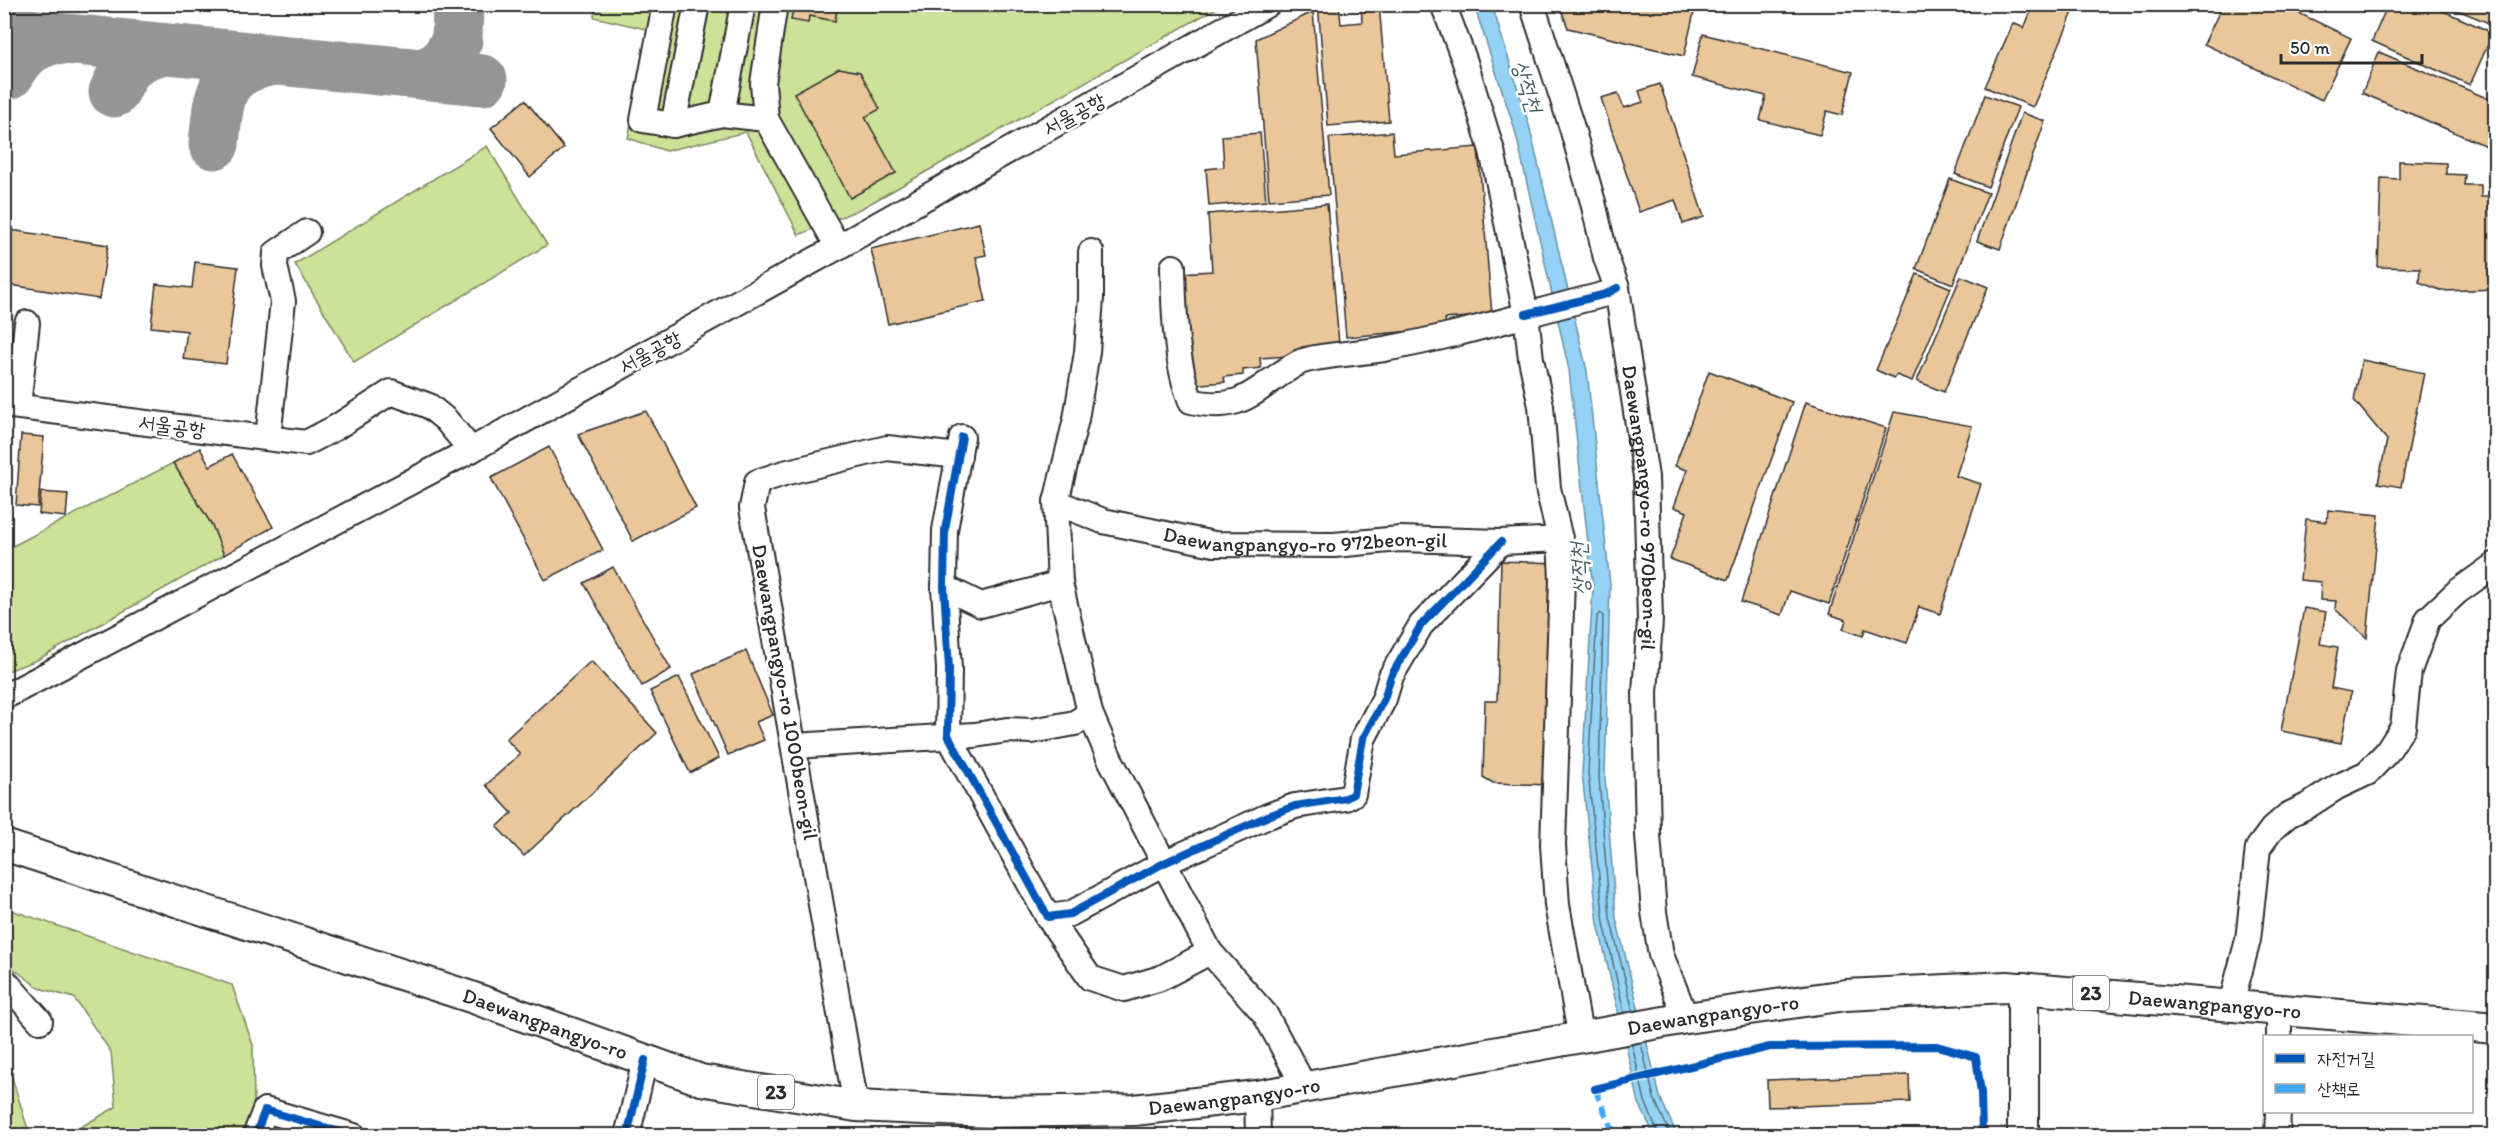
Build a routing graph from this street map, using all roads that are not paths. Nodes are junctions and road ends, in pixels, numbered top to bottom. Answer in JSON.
{"nodes":[{"id":1,"x":665,"y":4,"type":"edge"},
{"id":2,"x":697,"y":4,"type":"edge"},
{"id":3,"x":743,"y":4,"type":"edge"},
{"id":4,"x":774,"y":4,"type":"edge"},
{"id":5,"x":1268,"y":4,"type":"edge"},
{"id":6,"x":1443,"y":4,"type":"edge"},
{"id":7,"x":1532,"y":4,"type":"edge"},
{"id":8,"x":722,"y":114,"type":"junction"},
{"id":9,"x":766,"y":119,"type":"junction"},
{"id":10,"x":673,"y":125,"type":"junction"},
{"id":11,"x":307,"y":232,"type":"dead end"},
{"id":12,"x":838,"y":247,"type":"junction"},
{"id":13,"x":1092,"y":252,"type":"dead end"},
{"id":14,"x":1173,"y":267,"type":"dead end"},
{"id":15,"x":1611,"y":291,"type":"junction"},
{"id":16,"x":1531,"y":313,"type":"junction"},
{"id":17,"x":27,"y":323,"type":"dead end"},
{"id":18,"x":11,"y":406,"type":"edge"},
{"id":19,"x":268,"y":438,"type":"junction"},
{"id":20,"x":471,"y":450,"type":"junction"},
{"id":21,"x":1056,"y":502,"type":"junction"},
{"id":22,"x":1560,"y":539,"type":"junction"},
{"id":23,"x":1501,"y":542,"type":"junction"},
{"id":24,"x":2496,"y":564,"type":"edge"},
{"id":25,"x":1060,"y":583,"type":"junction"},
{"id":26,"x":944,"y":587,"type":"junction"},
{"id":27,"x":4,"y":697,"type":"edge"},
{"id":28,"x":1090,"y":712,"type":"junction"},
{"id":29,"x":948,"y":735,"type":"junction"},
{"id":30,"x":794,"y":746,"type":"junction"},
{"id":31,"x":4,"y":844,"type":"edge"},
{"id":32,"x":1164,"y":863,"type":"junction"},
{"id":33,"x":1048,"y":916,"type":"junction"},
{"id":34,"x":1210,"y":952,"type":"junction"},
{"id":35,"x":4,"y":980,"type":"edge"},
{"id":36,"x":2023,"y":988,"type":"junction"},
{"id":37,"x":2231,"y":1004,"type":"junction"},
{"id":38,"x":1680,"y":1020,"type":"junction"},
{"id":39,"x":40,"y":1021,"type":"dead end"},
{"id":40,"x":2279,"y":1023,"type":"edge"},
{"id":41,"x":2496,"y":1028,"type":"edge"},
{"id":42,"x":1589,"y":1037,"type":"junction"},
{"id":43,"x":645,"y":1060,"type":"junction"},
{"id":44,"x":1305,"y":1088,"type":"junction"},
{"id":45,"x":1257,"y":1096,"type":"junction"},
{"id":46,"x":856,"y":1106,"type":"junction"},
{"id":47,"x":2278,"y":1113,"type":"edge"},
{"id":48,"x":255,"y":1136,"type":"edge"},
{"id":49,"x":354,"y":1136,"type":"edge"},
{"id":50,"x":627,"y":1136,"type":"edge"},
{"id":51,"x":1258,"y":1136,"type":"edge"},
{"id":52,"x":2023,"y":1136,"type":"edge"},
{"id":53,"x":2277,"y":1136,"type":"edge"}],
"edges":[{"from":1,"to":10,"type":"street"},
{"from":2,"to":10,"type":"street"},
{"from":3,"to":8,"type":"street"},
{"from":4,"to":9,"type":"street"},
{"from":5,"to":12,"type":"street","name":"서울공항"},
{"from":6,"to":16,"type":"street"},
{"from":7,"to":15,"type":"street","name":"Daewangpangyo-ro 970beon-gil"},
{"from":8,"to":9,"type":"street"},
{"from":8,"to":10,"type":"street"},
{"from":9,"to":12,"type":"street"},
{"from":11,"to":19,"type":"street"},
{"from":12,"to":20,"type":"street","name":"서울공항"},
{"from":13,"to":21,"type":"street"},
{"from":14,"to":16,"type":"street"},
{"from":15,"to":16,"type":"street"},
{"from":15,"to":38,"type":"street","name":"Daewangpangyo-ro 970beon-gil"},
{"from":16,"to":22,"type":"street"},
{"from":17,"to":18,"type":"street"},
{"from":18,"to":19,"type":"street","name":"서울공항"},
{"from":19,"to":20,"type":"street","name":"서울공항"},
{"from":20,"to":27,"type":"street"},
{"from":21,"to":23,"type":"street","name":"Daewangpangyo-ro 972beon-gil"},
{"from":21,"to":25,"type":"street"},
{"from":22,"to":23,"type":"street","name":"Daewangpangyo-ro 972beon-gil"},
{"from":22,"to":42,"type":"street"},
{"from":23,"to":32,"type":"street"},
{"from":24,"to":37,"type":"street"},
{"from":25,"to":26,"type":"street"},
{"from":25,"to":28,"type":"street"},
{"from":26,"to":29,"type":"street"},
{"from":26,"to":30,"type":"street","name":"Daewangpangyo-ro 1000beon-gil"},
{"from":28,"to":29,"type":"street"},
{"from":28,"to":32,"type":"street"},
{"from":29,"to":30,"type":"street"},
{"from":29,"to":33,"type":"street"},
{"from":30,"to":46,"type":"street","name":"Daewangpangyo-ro 1000beon-gil"},
{"from":31,"to":43,"type":"main road","name":"Daewangpangyo-ro","number":"23"},
{"from":32,"to":33,"type":"street"},
{"from":32,"to":34,"type":"street"},
{"from":33,"to":34,"type":"street"},
{"from":34,"to":44,"type":"street"},
{"from":35,"to":39,"type":"street"},
{"from":36,"to":37,"type":"main road","name":"Daewangpangyo-ro","number":"23"},
{"from":36,"to":38,"type":"main road","name":"Daewangpangyo-ro","number":"23"},
{"from":36,"to":52,"type":"main road"},
{"from":37,"to":40,"type":"main road","name":"Daewangpangyo-ro","number":"23"},
{"from":38,"to":42,"type":"main road","name":"Daewangpangyo-ro","number":"23"},
{"from":40,"to":41,"type":"main road","name":"Daewangpangyo-ro","number":"23"},
{"from":42,"to":44,"type":"main road","name":"Daewangpangyo-ro","number":"23"},
{"from":43,"to":46,"type":"main road","name":"Daewangpangyo-ro","number":"23"},
{"from":43,"to":50,"type":"street"},
{"from":44,"to":45,"type":"main road","name":"Daewangpangyo-ro","number":"23"},
{"from":45,"to":46,"type":"main road","name":"Daewangpangyo-ro","number":"23"},
{"from":45,"to":51,"type":"street"},
{"from":47,"to":53,"type":"street"},
{"from":48,"to":49,"type":"street"}]}
